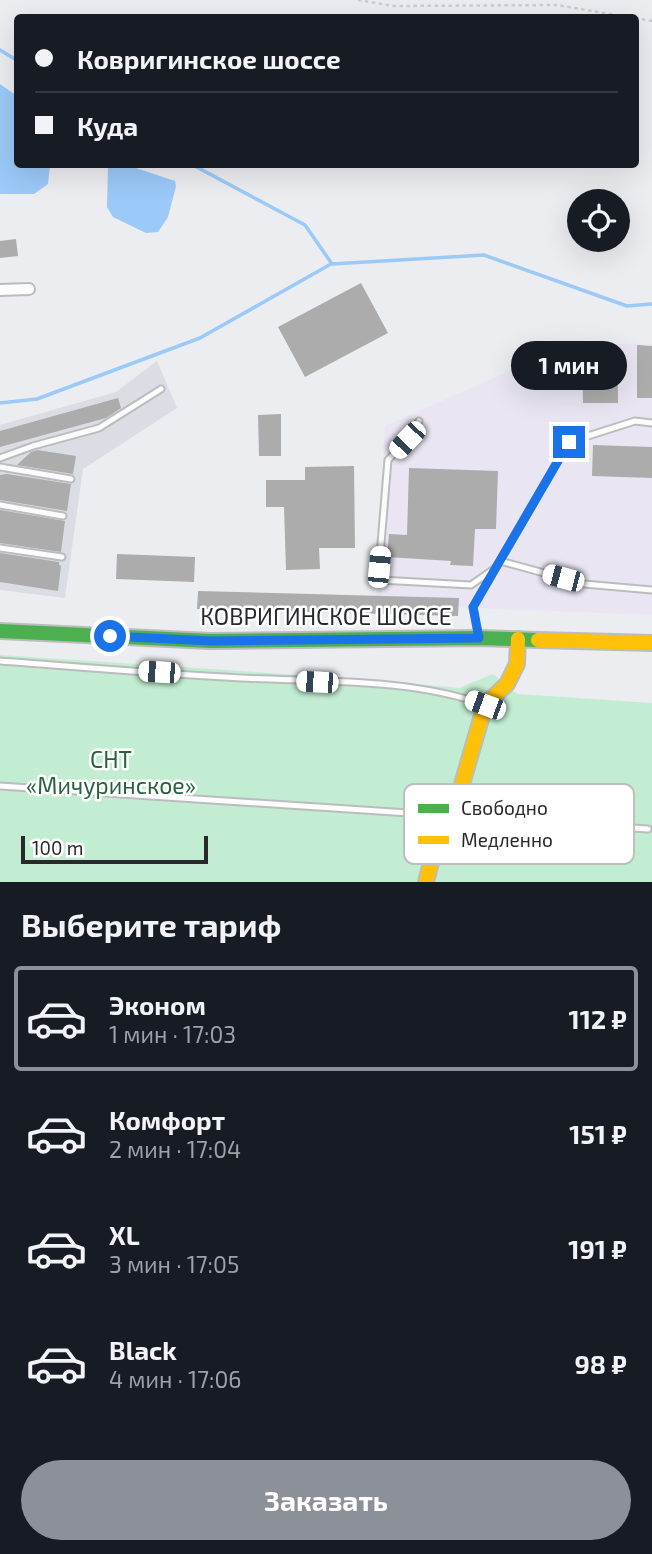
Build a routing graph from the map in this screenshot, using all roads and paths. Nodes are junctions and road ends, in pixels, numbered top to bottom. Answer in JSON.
{"nodes":[{"id":1,"x":358,"y":0,"type":"edge"},
{"id":2,"x":610,"y":14,"type":"edge"},
{"id":3,"x":29,"y":289,"type":"dead end"},
{"id":4,"x":0,"y":290,"type":"edge"},
{"id":5,"x":161,"y":389,"type":"dead end"},
{"id":6,"x":419,"y":421,"type":"dead end"},
{"id":7,"x":652,"y":423,"type":"edge"},
{"id":8,"x":0,"y":458,"type":"edge"},
{"id":9,"x":0,"y":467,"type":"edge"},
{"id":10,"x":71,"y":479,"type":"dead end"},
{"id":11,"x":0,"y":505,"type":"edge"},
{"id":12,"x":63,"y":516,"type":"dead end"},
{"id":13,"x":0,"y":548,"type":"edge"},
{"id":14,"x":62,"y":557,"type":"dead end"},
{"id":15,"x":498,"y":564,"type":"junction"},
{"id":16,"x":652,"y":590,"type":"edge"},
{"id":17,"x":0,"y":631,"type":"edge"},
{"id":18,"x":479,"y":638,"type":"junction"},
{"id":19,"x":518,"y":639,"type":"junction"},
{"id":20,"x":652,"y":643,"type":"edge"},
{"id":21,"x":0,"y":661,"type":"edge"},
{"id":22,"x":485,"y":705,"type":"junction"},
{"id":23,"x":462,"y":784,"type":"edge"},
{"id":24,"x":0,"y":786,"type":"edge"},
{"id":25,"x":404,"y":814,"type":"edge"},
{"id":26,"x":634,"y":828,"type":"edge"},
{"id":27,"x":648,"y":829,"type":"dead end"},
{"id":28,"x":431,"y":864,"type":"edge"},
{"id":29,"x":426,"y":882,"type":"edge"}],
"edges":[{"from":1,"to":2,"type":"path"},
{"from":3,"to":4,"type":"street"},
{"from":5,"to":8,"type":"lane"},
{"from":6,"to":15,"type":"lane"},
{"from":7,"to":15,"type":"lane"},
{"from":9,"to":10,"type":"lane"},
{"from":11,"to":12,"type":"lane"},
{"from":13,"to":14,"type":"lane"},
{"from":15,"to":16,"type":"lane"},
{"from":15,"to":18,"type":"lane"},
{"from":17,"to":18,"type":"main road","name":"КОВРИГИНСКОЕ ШОССЕ"},
{"from":18,"to":19,"type":"main road","name":"КОВРИГИНСКОЕ ШОССЕ"},
{"from":19,"to":20,"type":"main road","name":"КОВРИГИНСКОЕ ШОССЕ"},
{"from":19,"to":22,"type":"main road"},
{"from":21,"to":22,"type":"lane"},
{"from":22,"to":23,"type":"main road"},
{"from":24,"to":25,"type":"lane"},
{"from":26,"to":27,"type":"lane"},
{"from":28,"to":29,"type":"main road"}]}
